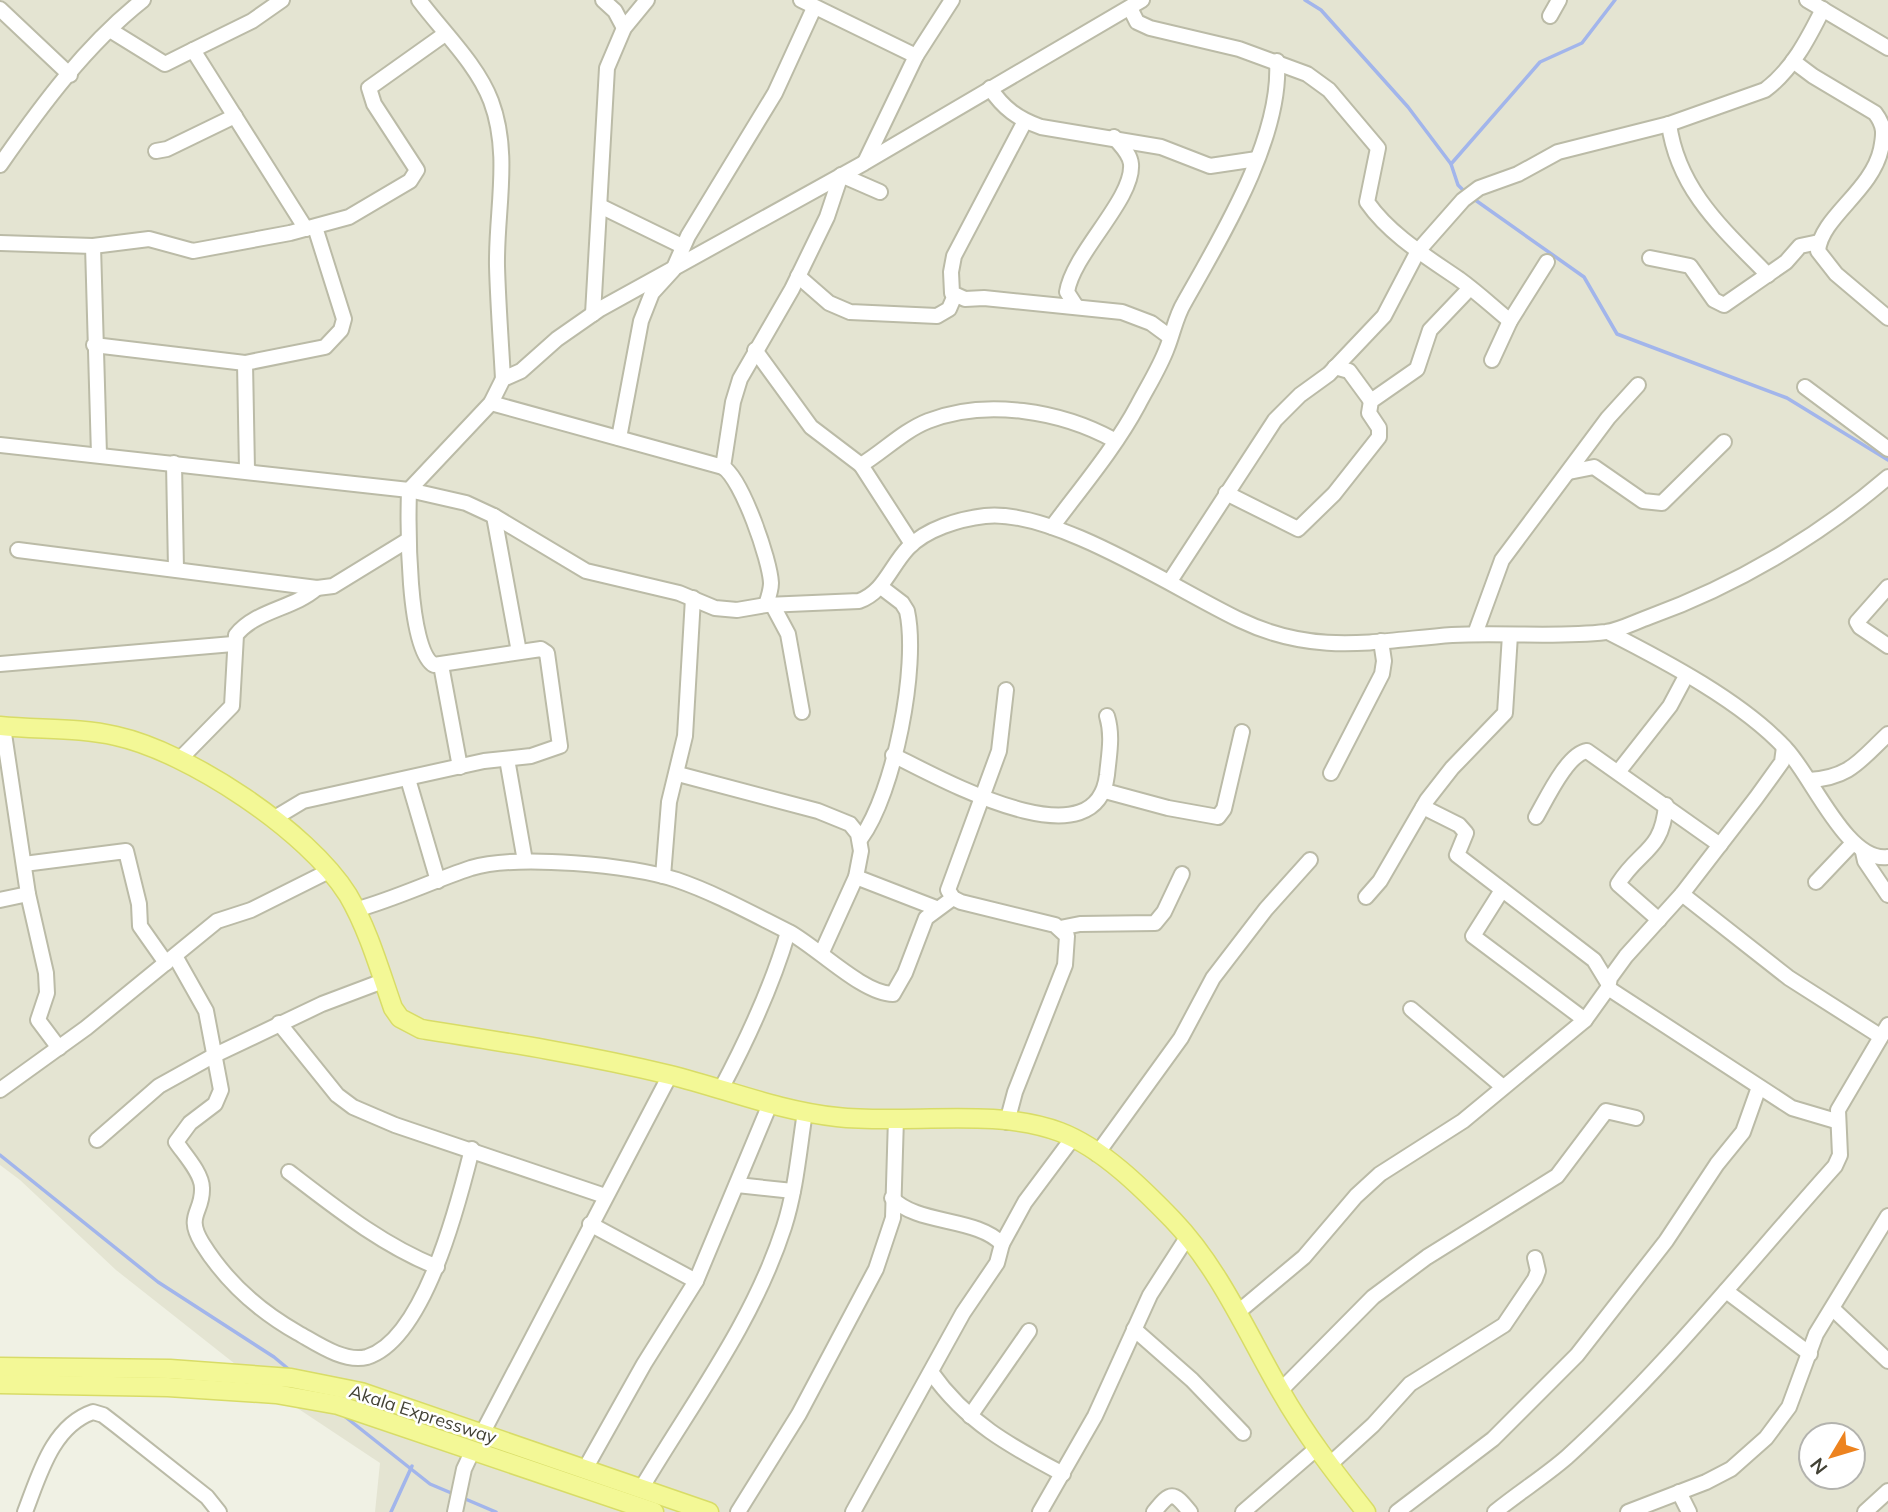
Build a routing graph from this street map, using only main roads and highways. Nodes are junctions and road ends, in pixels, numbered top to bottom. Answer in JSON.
{"nodes":[{"id":1,"x":1,"y":727,"type":"edge"},
{"id":2,"x":0,"y":1367,"type":"edge"},
{"id":3,"x":0,"y":1384,"type":"edge"},
{"id":4,"x":316,"y":1392,"type":"junction"},
{"id":5,"x":352,"y":1402,"type":"junction"},
{"id":6,"x":615,"y":1489,"type":"junction"},
{"id":7,"x":654,"y":1512,"type":"edge"},
{"id":8,"x":709,"y":1512,"type":"edge"},
{"id":9,"x":1366,"y":1512,"type":"edge"}],
"edges":[{"from":1,"to":9,"type":"main road"},
{"from":2,"to":4,"type":"main road","name":"Akala Expressway"},
{"from":3,"to":4,"type":"main road","name":"Akala Expressway"},
{"from":4,"to":5,"type":"main road","name":"Akala Expressway"},
{"from":4,"to":5,"type":"main road","name":"Akala Expressway"},
{"from":5,"to":6,"type":"main road","name":"Akala Expressway"},
{"from":5,"to":6,"type":"main road","name":"Akala Expressway"},
{"from":6,"to":7,"type":"main road","name":"Akala Expressway"},
{"from":6,"to":8,"type":"main road","name":"Akala Expressway"}]}
